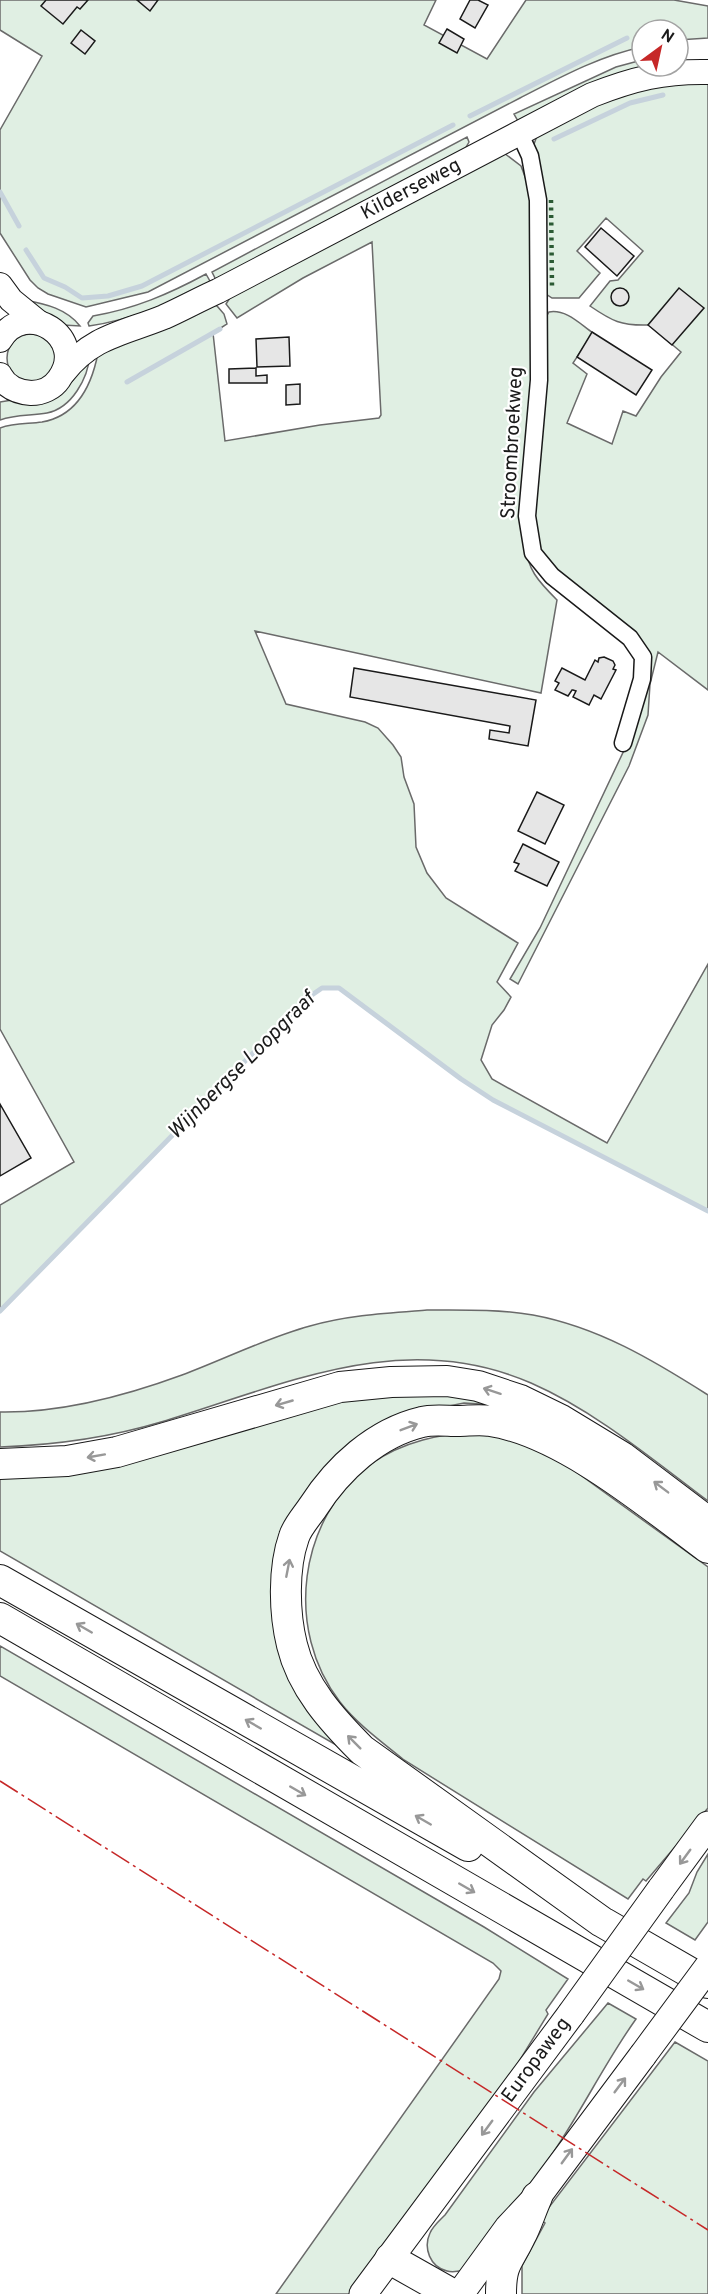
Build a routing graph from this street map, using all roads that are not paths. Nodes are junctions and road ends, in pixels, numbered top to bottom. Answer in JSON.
{"nodes":[{"id":1,"x":708,"y":72,"type":"edge"},
{"id":2,"x":519,"y":132,"type":"junction"},
{"id":3,"x":0,"y":285,"type":"edge"},
{"id":4,"x":38,"y":322,"type":"junction"},
{"id":5,"x":120,"y":331,"type":"junction"},
{"id":6,"x":1,"y":333,"type":"edge"},
{"id":7,"x":60,"y":336,"type":"junction"},
{"id":8,"x":64,"y":372,"type":"junction"},
{"id":9,"x":0,"y":375,"type":"edge"},
{"id":10,"x":12,"y":394,"type":"edge"},
{"id":11,"x":623,"y":743,"type":"dead end"},
{"id":12,"x":0,"y":1464,"type":"edge"},
{"id":13,"x":708,"y":1522,"type":"edge"},
{"id":14,"x":708,"y":1548,"type":"edge"},
{"id":15,"x":0,"y":1580,"type":"edge"},
{"id":16,"x":0,"y":1618,"type":"edge"},
{"id":17,"x":708,"y":1825,"type":"edge"},
{"id":18,"x":602,"y":1922,"type":"junction"},
{"id":19,"x":708,"y":1967,"type":"edge"},
{"id":20,"x":708,"y":1983,"type":"edge"},
{"id":21,"x":708,"y":2026,"type":"edge"},
{"id":22,"x":537,"y":2197,"type":"junction"},
{"id":23,"x":390,"y":2259,"type":"junction"},
{"id":24,"x":363,"y":2294,"type":"edge"},
{"id":25,"x":425,"y":2294,"type":"edge"},
{"id":26,"x":452,"y":2294,"type":"edge"},
{"id":27,"x":460,"y":2294,"type":"edge"},
{"id":28,"x":501,"y":2294,"type":"edge"}],
"edges":[{"from":1,"to":2,"type":"street","name":"Kilderseweg"},
{"from":2,"to":5,"type":"street","name":"Kilderseweg"},
{"from":2,"to":11,"type":"street","name":"Stroombroekweg"},
{"from":3,"to":4,"type":"street"},
{"from":4,"to":6,"type":"street"},
{"from":4,"to":7,"type":"street"},
{"from":5,"to":7,"type":"street","name":"Kilderseweg"},
{"from":5,"to":8,"type":"street","name":"Kilderseweg"},
{"from":7,"to":8,"type":"street"},
{"from":8,"to":10,"type":"street","name":"Kilderseweg"},
{"from":9,"to":10,"type":"street"},
{"from":13,"to":12,"type":"highway","one_way":true},
{"from":18,"to":14,"type":"highway","one_way":true},
{"from":18,"to":15,"type":"highway","one_way":true},
{"from":16,"to":21,"type":"highway","one_way":true},
{"from":17,"to":23,"type":"main road","name":"Europaweg","one_way":true,"bridge":true},
{"from":18,"to":20,"type":"highway"},
{"from":22,"to":19,"type":"main road","one_way":true,"bridge":true},
{"from":22,"to":27,"type":"main road"},
{"from":22,"to":28,"type":"highway"},
{"from":23,"to":24,"type":"main road","name":"Europaweg"},
{"from":23,"to":25,"type":"highway"},
{"from":23,"to":26,"type":"highway"}]}
